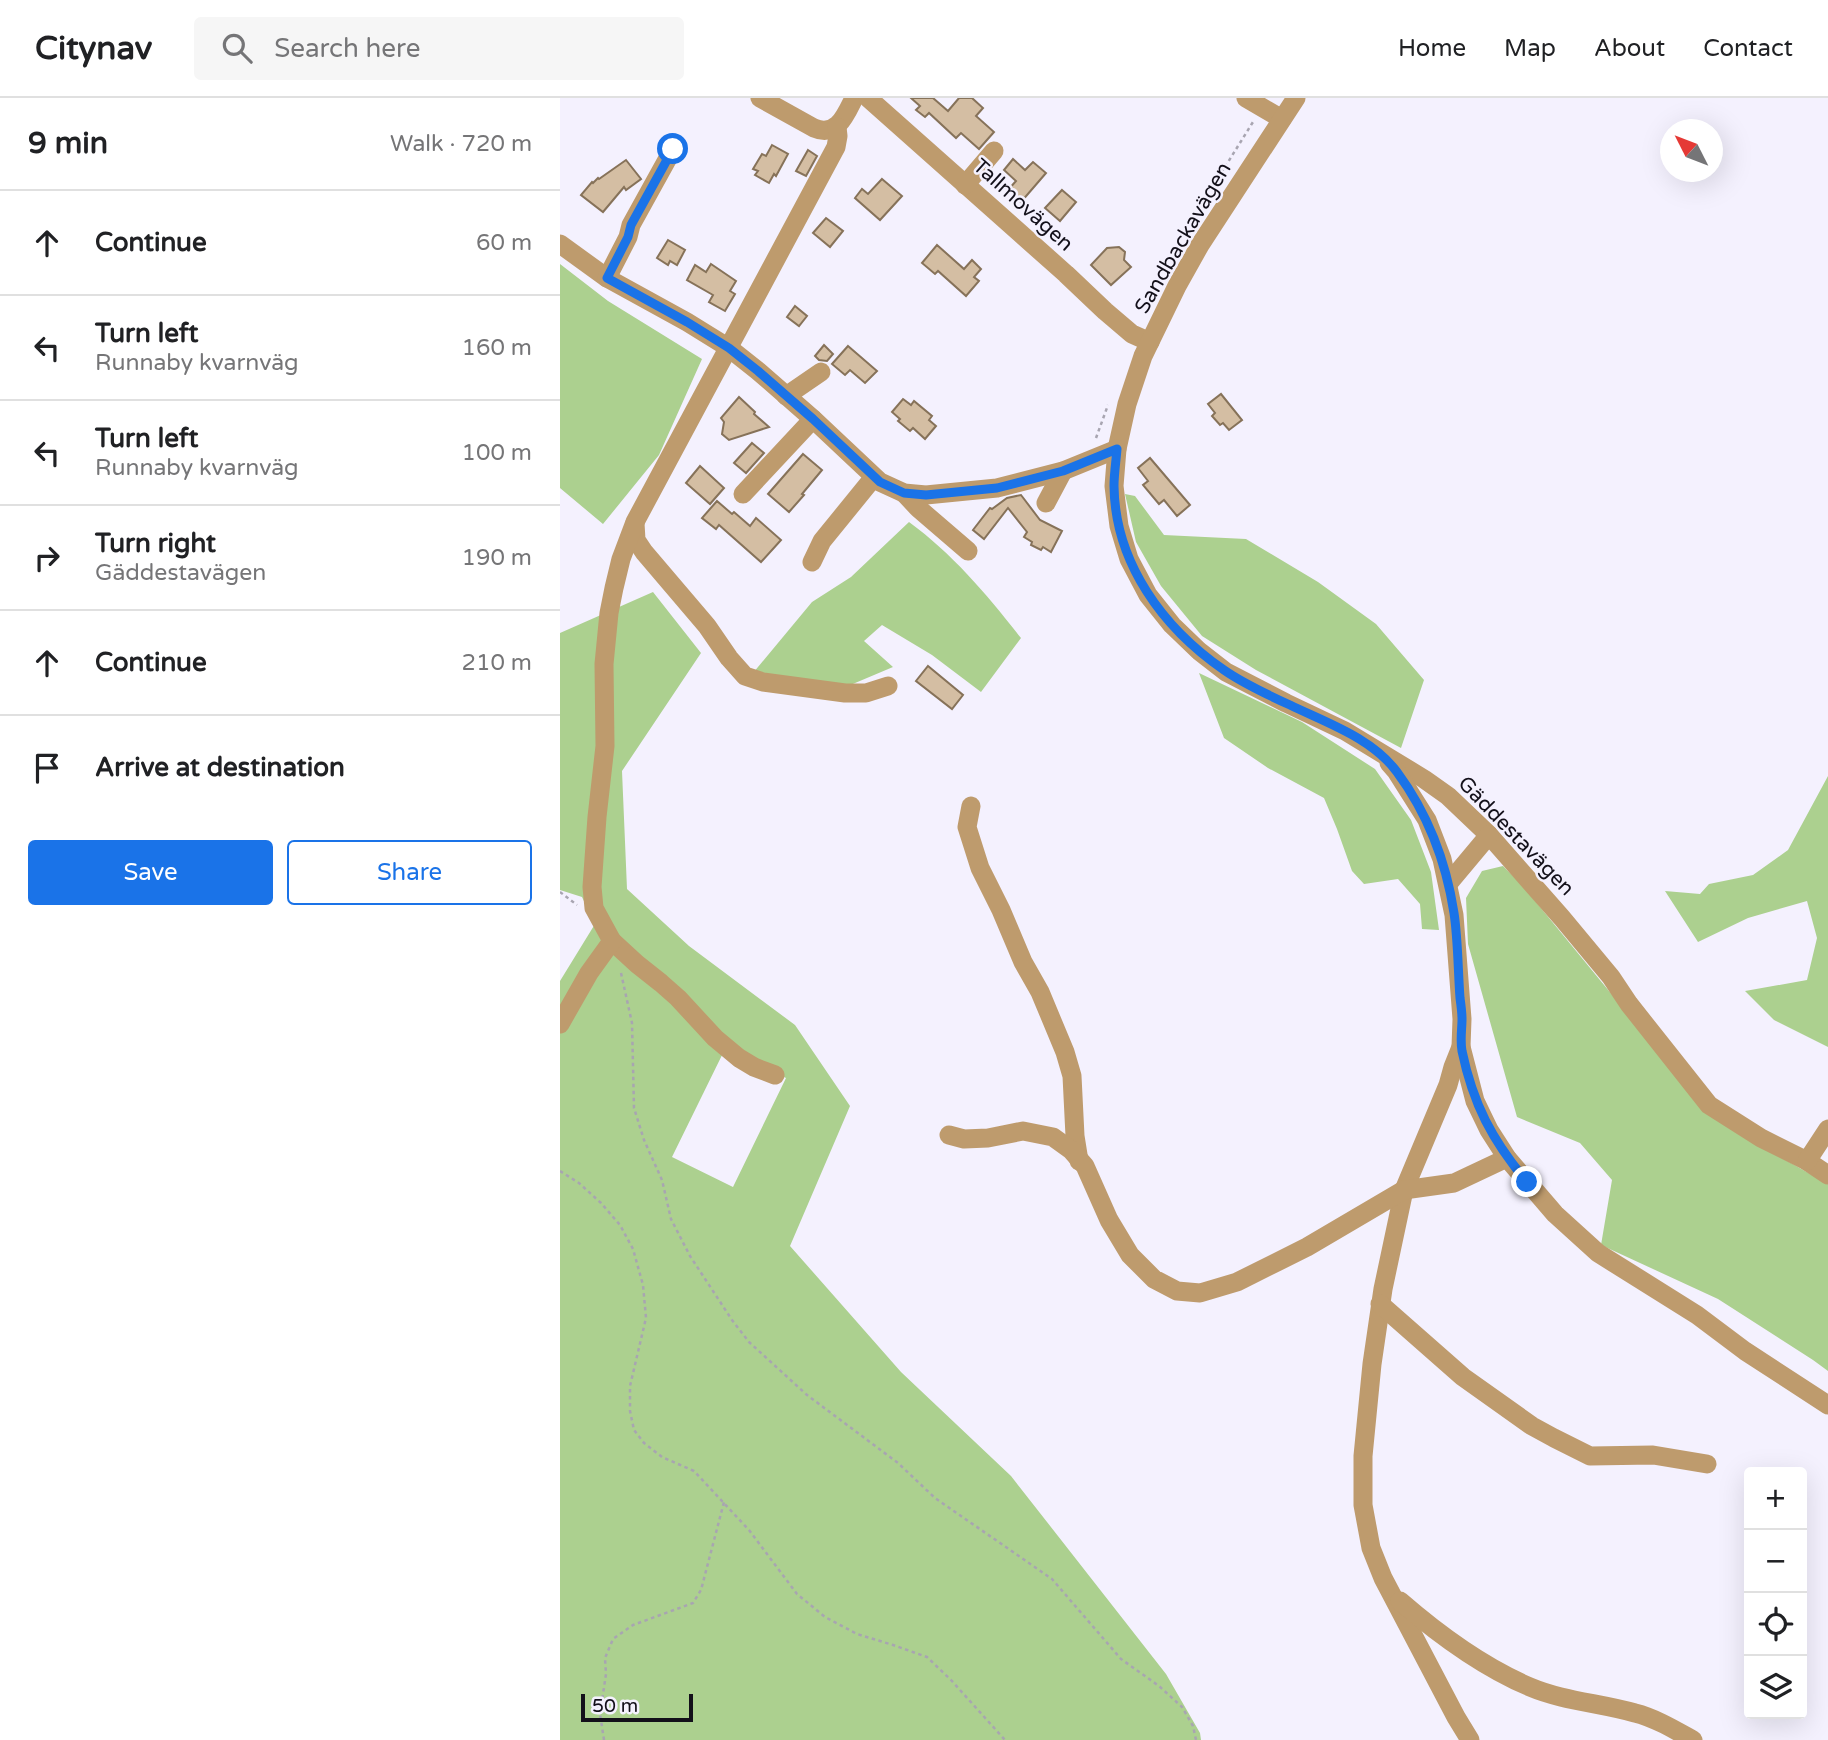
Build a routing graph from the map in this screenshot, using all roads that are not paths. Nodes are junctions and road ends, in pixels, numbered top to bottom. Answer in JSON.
{"nodes":[{"id":1,"x":760,"y":98,"type":"edge"},
{"id":2,"x":854,"y":98,"type":"edge"},
{"id":3,"x":868,"y":98,"type":"edge"},
{"id":4,"x":1246,"y":98,"type":"edge"},
{"id":5,"x":1296,"y":98,"type":"edge"},
{"id":6,"x":1282,"y":119,"type":"junction"},
{"id":7,"x":836,"y":127,"type":"junction"},
{"id":8,"x":673,"y":149,"type":"dead end"},
{"id":9,"x":993,"y":151,"type":"dead end"},
{"id":10,"x":965,"y":185,"type":"junction"},
{"id":11,"x":560,"y":244,"type":"edge"},
{"id":12,"x":607,"y":278,"type":"junction"},
{"id":13,"x":1150,"y":342,"type":"junction"},
{"id":14,"x":729,"y":348,"type":"junction"},
{"id":15,"x":821,"y":372,"type":"dead end"},
{"id":16,"x":786,"y":396,"type":"junction"},
{"id":17,"x":813,"y":419,"type":"junction"},
{"id":18,"x":1117,"y":449,"type":"junction"},
{"id":19,"x":1063,"y":471,"type":"junction"},
{"id":20,"x":874,"y":477,"type":"junction"},
{"id":21,"x":904,"y":493,"type":"junction"},
{"id":22,"x":743,"y":494,"type":"dead end"},
{"id":23,"x":1046,"y":503,"type":"dead end"},
{"id":24,"x":635,"y":522,"type":"junction"},
{"id":25,"x":968,"y":551,"type":"dead end"},
{"id":26,"x":812,"y":562,"type":"dead end"},
{"id":27,"x":888,"y":686,"type":"dead end"},
{"id":28,"x":1379,"y":751,"type":"junction"},
{"id":29,"x":971,"y":806,"type":"dead end"},
{"id":30,"x":1489,"y":835,"type":"junction"},
{"id":31,"x":1448,"y":884,"type":"junction"},
{"id":32,"x":612,"y":941,"type":"junction"},
{"id":33,"x":560,"y":1024,"type":"edge"},
{"id":34,"x":1461,"y":1047,"type":"junction"},
{"id":35,"x":775,"y":1075,"type":"dead end"},
{"id":36,"x":1828,"y":1129,"type":"edge"},
{"id":37,"x":949,"y":1135,"type":"dead end"},
{"id":38,"x":1507,"y":1158,"type":"junction"},
{"id":39,"x":1079,"y":1161,"type":"junction"},
{"id":40,"x":1807,"y":1161,"type":"junction"},
{"id":41,"x":1828,"y":1175,"type":"edge"},
{"id":42,"x":1404,"y":1190,"type":"junction"},
{"id":43,"x":1380,"y":1304,"type":"junction"},
{"id":44,"x":1828,"y":1405,"type":"edge"},
{"id":45,"x":1707,"y":1465,"type":"dead end"},
{"id":46,"x":1391,"y":1593,"type":"junction"},
{"id":47,"x":1469,"y":1740,"type":"edge"},
{"id":48,"x":1693,"y":1740,"type":"edge"}],
"edges":[{"from":1,"to":7,"type":"street"},
{"from":2,"to":7,"type":"street"},
{"from":3,"to":10,"type":"street","name":"Tallmovägen"},
{"from":4,"to":6,"type":"street"},
{"from":5,"to":6,"type":"street","name":"Sandbackavägen"},
{"from":6,"to":13,"type":"street","name":"Sandbackavägen"},
{"from":7,"to":14,"type":"street"},
{"from":8,"to":12,"type":"street"},
{"from":9,"to":10,"type":"street"},
{"from":10,"to":13,"type":"street","name":"Tallmovägen"},
{"from":11,"to":12,"type":"street"},
{"from":12,"to":14,"type":"street"},
{"from":13,"to":18,"type":"street","name":"Sandbackavägen"},
{"from":14,"to":16,"type":"street"},
{"from":14,"to":24,"type":"street"},
{"from":15,"to":16,"type":"street"},
{"from":16,"to":17,"type":"street"},
{"from":17,"to":20,"type":"street"},
{"from":17,"to":22,"type":"street"},
{"from":18,"to":19,"type":"street"},
{"from":18,"to":28,"type":"street","name":"Gäddestavägen"},
{"from":19,"to":21,"type":"street"},
{"from":19,"to":23,"type":"street"},
{"from":20,"to":21,"type":"street"},
{"from":20,"to":26,"type":"street"},
{"from":21,"to":25,"type":"street"},
{"from":24,"to":27,"type":"street"},
{"from":24,"to":32,"type":"street"},
{"from":28,"to":30,"type":"street","name":"Gäddestavägen"},
{"from":28,"to":31,"type":"street"},
{"from":29,"to":39,"type":"street"},
{"from":30,"to":31,"type":"street"},
{"from":30,"to":40,"type":"street","name":"Gäddestavägen"},
{"from":31,"to":34,"type":"street"},
{"from":32,"to":33,"type":"street"},
{"from":32,"to":35,"type":"street"},
{"from":34,"to":38,"type":"street"},
{"from":34,"to":42,"type":"street"},
{"from":36,"to":40,"type":"street"},
{"from":37,"to":39,"type":"street"},
{"from":38,"to":42,"type":"street"},
{"from":38,"to":44,"type":"street"},
{"from":39,"to":42,"type":"street"},
{"from":40,"to":41,"type":"street","name":"Gäddestavägen"},
{"from":42,"to":43,"type":"street"},
{"from":43,"to":45,"type":"street"},
{"from":43,"to":46,"type":"street"},
{"from":46,"to":47,"type":"street"},
{"from":46,"to":48,"type":"street"}]}
